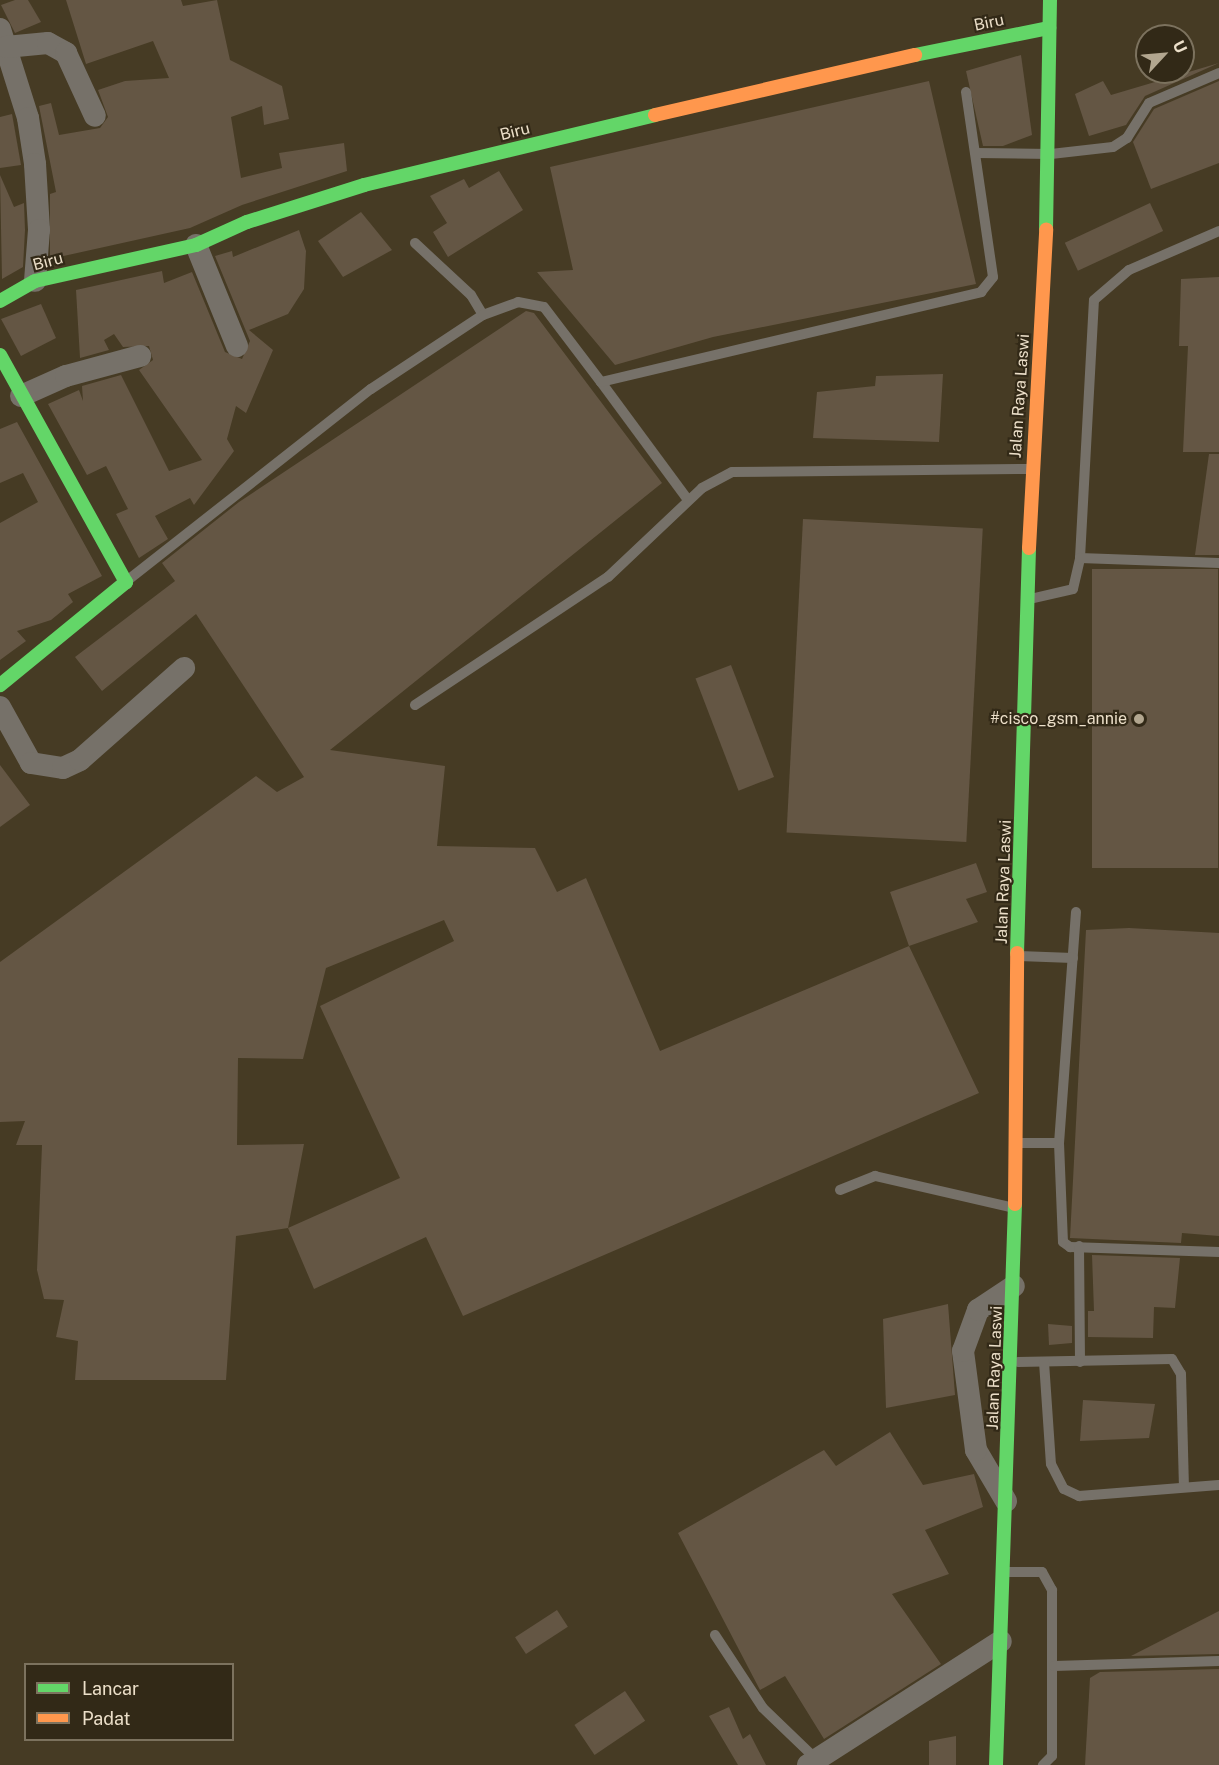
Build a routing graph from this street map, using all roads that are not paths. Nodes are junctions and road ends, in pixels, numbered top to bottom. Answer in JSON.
{"nodes":[{"id":1,"x":1050,"y":0,"type":"edge"},
{"id":2,"x":1049,"y":28,"type":"junction"},
{"id":3,"x":3,"y":38,"type":"edge"},
{"id":4,"x":1219,"y":73,"type":"edge"},
{"id":5,"x":966,"y":92,"type":"dead end"},
{"id":6,"x":95,"y":116,"type":"dead end"},
{"id":7,"x":976,"y":153,"type":"junction"},
{"id":8,"x":1051,"y":154,"type":"junction"},
{"id":9,"x":1219,"y":231,"type":"edge"},
{"id":10,"x":415,"y":243,"type":"dead end"},
{"id":11,"x":196,"y":245,"type":"junction"},
{"id":12,"x":35,"y":281,"type":"junction"},
{"id":13,"x":0,"y":300,"type":"edge"},
{"id":14,"x":483,"y":315,"type":"junction"},
{"id":15,"x":237,"y":346,"type":"dead end"},
{"id":16,"x":0,"y":355,"type":"edge"},
{"id":17,"x":140,"y":356,"type":"dead end"},
{"id":18,"x":601,"y":382,"type":"junction"},
{"id":19,"x":21,"y":396,"type":"junction"},
{"id":20,"x":1032,"y":469,"type":"junction"},
{"id":21,"x":688,"y":500,"type":"junction"},
{"id":22,"x":1080,"y":558,"type":"junction"},
{"id":23,"x":1219,"y":563,"type":"edge"},
{"id":24,"x":126,"y":582,"type":"junction"},
{"id":25,"x":1028,"y":600,"type":"junction"},
{"id":26,"x":184,"y":668,"type":"dead end"},
{"id":27,"x":0,"y":685,"type":"edge"},
{"id":28,"x":415,"y":705,"type":"dead end"},
{"id":29,"x":0,"y":707,"type":"edge"},
{"id":30,"x":1076,"y":912,"type":"dead end"},
{"id":31,"x":1018,"y":956,"type":"junction"},
{"id":32,"x":1073,"y":958,"type":"junction"},
{"id":33,"x":1017,"y":1143,"type":"junction"},
{"id":34,"x":1059,"y":1143,"type":"junction"},
{"id":35,"x":840,"y":1190,"type":"dead end"},
{"id":36,"x":1017,"y":1209,"type":"junction"},
{"id":37,"x":1079,"y":1246,"type":"junction"},
{"id":38,"x":1219,"y":1252,"type":"edge"},
{"id":39,"x":1014,"y":1286,"type":"junction"},
{"id":40,"x":1012,"y":1362,"type":"junction"},
{"id":41,"x":1044,"y":1362,"type":"junction"},
{"id":42,"x":1080,"y":1362,"type":"junction"},
{"id":43,"x":1184,"y":1485,"type":"junction"},
{"id":44,"x":1219,"y":1485,"type":"edge"},
{"id":45,"x":1006,"y":1501,"type":"junction"},
{"id":46,"x":1004,"y":1572,"type":"junction"},
{"id":47,"x":715,"y":1635,"type":"dead end"},
{"id":48,"x":1001,"y":1641,"type":"junction"},
{"id":49,"x":1219,"y":1661,"type":"edge"},
{"id":50,"x":1054,"y":1666,"type":"junction"},
{"id":51,"x":812,"y":1762,"type":"edge"},
{"id":52,"x":996,"y":1765,"type":"edge"},
{"id":53,"x":1043,"y":1765,"type":"edge"}],
"edges":[{"from":1,"to":2,"type":"main road","name":"Jalan Raya Laswi"},
{"from":2,"to":8,"type":"main road","name":"Jalan Raya Laswi"},
{"from":2,"to":11,"type":"main road","name":"Biru"},
{"from":3,"to":6,"type":"street"},
{"from":3,"to":12,"type":"street"},
{"from":4,"to":8,"type":"lane"},
{"from":5,"to":7,"type":"lane"},
{"from":7,"to":8,"type":"lane"},
{"from":7,"to":18,"type":"lane"},
{"from":8,"to":20,"type":"main road","name":"Jalan Raya Laswi"},
{"from":9,"to":22,"type":"lane"},
{"from":10,"to":14,"type":"lane"},
{"from":11,"to":12,"type":"main road","name":"Biru"},
{"from":11,"to":15,"type":"street"},
{"from":12,"to":13,"type":"main road","name":"Biru"},
{"from":14,"to":18,"type":"lane"},
{"from":14,"to":24,"type":"lane"},
{"from":16,"to":19,"type":"main road"},
{"from":17,"to":19,"type":"street"},
{"from":18,"to":21,"type":"lane"},
{"from":19,"to":24,"type":"main road"},
{"from":20,"to":21,"type":"lane"},
{"from":20,"to":25,"type":"main road","name":"Jalan Raya Laswi"},
{"from":21,"to":28,"type":"lane"},
{"from":22,"to":23,"type":"lane"},
{"from":22,"to":25,"type":"lane"},
{"from":24,"to":27,"type":"main road"},
{"from":25,"to":31,"type":"main road","name":"Jalan Raya Laswi"},
{"from":26,"to":29,"type":"street"},
{"from":30,"to":32,"type":"lane"},
{"from":31,"to":32,"type":"lane"},
{"from":31,"to":33,"type":"main road","name":"Jalan Raya Laswi"},
{"from":32,"to":34,"type":"lane"},
{"from":33,"to":34,"type":"lane"},
{"from":33,"to":36,"type":"main road","name":"Jalan Raya Laswi"},
{"from":34,"to":37,"type":"lane"},
{"from":35,"to":36,"type":"lane"},
{"from":36,"to":39,"type":"main road","name":"Jalan Raya Laswi"},
{"from":37,"to":38,"type":"lane"},
{"from":37,"to":42,"type":"lane"},
{"from":39,"to":40,"type":"main road","name":"Jalan Raya Laswi"},
{"from":39,"to":45,"type":"street"},
{"from":40,"to":41,"type":"lane"},
{"from":40,"to":45,"type":"main road","name":"Jalan Raya Laswi"},
{"from":41,"to":42,"type":"lane"},
{"from":41,"to":43,"type":"lane"},
{"from":42,"to":43,"type":"lane"},
{"from":43,"to":44,"type":"lane"},
{"from":45,"to":46,"type":"main road","name":"Jalan Raya Laswi"},
{"from":46,"to":48,"type":"main road","name":"Jalan Raya Laswi"},
{"from":46,"to":50,"type":"lane"},
{"from":47,"to":51,"type":"lane"},
{"from":48,"to":51,"type":"street"},
{"from":48,"to":52,"type":"main road","name":"Jalan Raya Laswi"},
{"from":49,"to":50,"type":"lane"},
{"from":50,"to":53,"type":"lane"}]}
